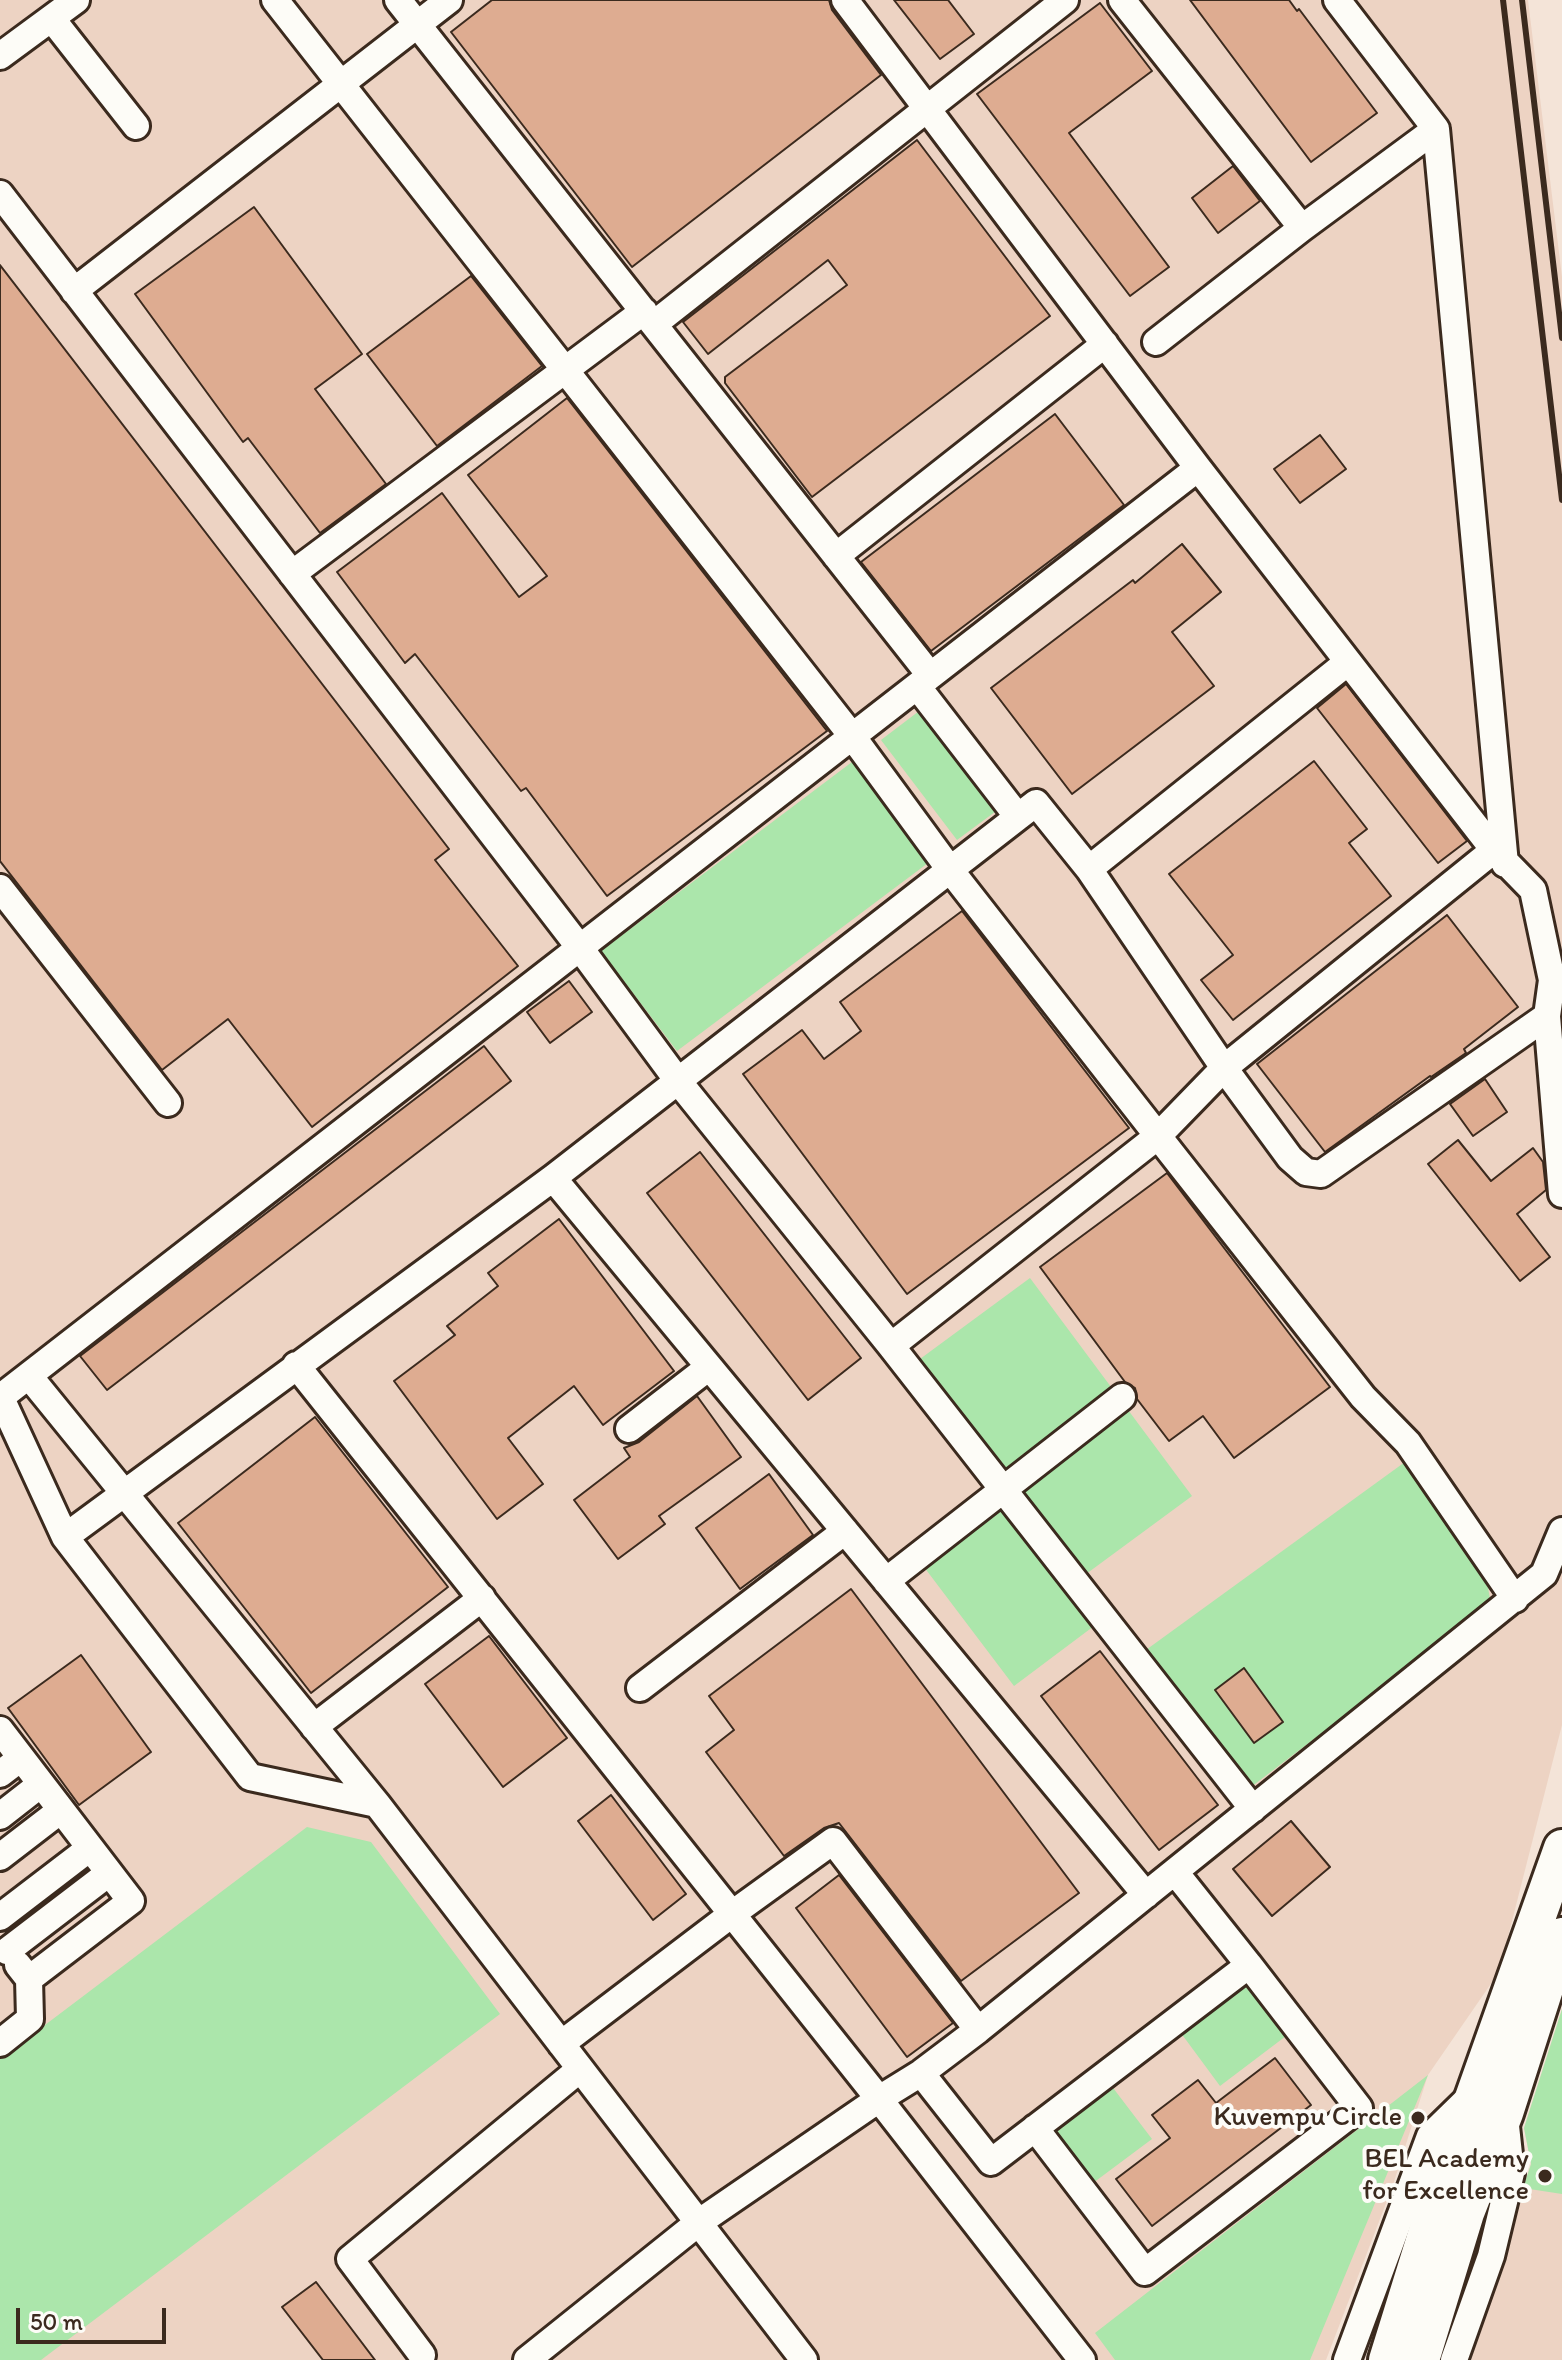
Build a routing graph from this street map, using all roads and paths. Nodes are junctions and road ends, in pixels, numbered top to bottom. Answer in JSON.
{"nodes":[{"id":1,"x":76,"y":0,"type":"edge"},
{"id":2,"x":275,"y":0,"type":"edge"},
{"id":3,"x":398,"y":0,"type":"edge"},
{"id":4,"x":449,"y":0,"type":"edge"},
{"id":5,"x":845,"y":0,"type":"edge"},
{"id":6,"x":1065,"y":0,"type":"edge"},
{"id":7,"x":1122,"y":0,"type":"edge"},
{"id":8,"x":1337,"y":0,"type":"edge"},
{"id":9,"x":52,"y":19,"type":"junction"},
{"id":10,"x":417,"y":24,"type":"junction"},
{"id":11,"x":0,"y":56,"type":"edge"},
{"id":12,"x":341,"y":84,"type":"junction"},
{"id":13,"x":927,"y":109,"type":"junction"},
{"id":14,"x":136,"y":126,"type":"dead end"},
{"id":15,"x":1436,"y":129,"type":"junction"},
{"id":16,"x":0,"y":194,"type":"edge"},
{"id":17,"x":1302,"y":228,"type":"junction"},
{"id":18,"x":74,"y":291,"type":"junction"},
{"id":19,"x":649,"y":318,"type":"junction"},
{"id":20,"x":1156,"y":342,"type":"dead end"},
{"id":21,"x":1105,"y":344,"type":"junction"},
{"id":22,"x":566,"y":371,"type":"junction"},
{"id":23,"x":1198,"y":468,"type":"junction"},
{"id":24,"x":836,"y":556,"type":"junction"},
{"id":25,"x":292,"y":574,"type":"junction"},
{"id":26,"x":1348,"y":662,"type":"junction"},
{"id":27,"x":924,"y":681,"type":"junction"},
{"id":28,"x":852,"y":736,"type":"junction"},
{"id":29,"x":1018,"y":817,"type":"junction"},
{"id":30,"x":1500,"y":857,"type":"junction"},
{"id":31,"x":1089,"y":869,"type":"junction"},
{"id":32,"x":951,"y":871,"type":"junction"},
{"id":33,"x":0,"y":888,"type":"edge"},
{"id":34,"x":580,"y":948,"type":"junction"},
{"id":35,"x":1547,"y":1016,"type":"junction"},
{"id":36,"x":1224,"y":1068,"type":"junction"},
{"id":37,"x":678,"y":1081,"type":"junction"},
{"id":38,"x":168,"y":1103,"type":"dead end"},
{"id":39,"x":1158,"y":1136,"type":"junction"},
{"id":40,"x":553,"y":1178,"type":"junction"},
{"id":41,"x":1562,"y":1194,"type":"edge"},
{"id":42,"x":891,"y":1346,"type":"junction"},
{"id":43,"x":296,"y":1365,"type":"junction"},
{"id":44,"x":709,"y":1367,"type":"junction"},
{"id":45,"x":29,"y":1376,"type":"junction"},
{"id":46,"x":1,"y":1396,"type":"edge"},
{"id":47,"x":1122,"y":1397,"type":"dead end"},
{"id":48,"x":629,"y":1429,"type":"dead end"},
{"id":49,"x":1004,"y":1490,"type":"junction"},
{"id":50,"x":124,"y":1492,"type":"junction"},
{"id":51,"x":845,"y":1531,"type":"junction"},
{"id":52,"x":1562,"y":1531,"type":"edge"},
{"id":53,"x":65,"y":1537,"type":"junction"},
{"id":54,"x":886,"y":1581,"type":"junction"},
{"id":55,"x":482,"y":1598,"type":"junction"},
{"id":56,"x":1515,"y":1599,"type":"junction"},
{"id":57,"x":640,"y":1688,"type":"dead end"},
{"id":58,"x":314,"y":1727,"type":"junction"},
{"id":59,"x":0,"y":1731,"type":"edge"},
{"id":60,"x":21,"y":1758,"type":"junction"},
{"id":61,"x":0,"y":1774,"type":"edge"},
{"id":62,"x":41,"y":1784,"type":"junction"},
{"id":63,"x":377,"y":1804,"type":"junction"},
{"id":64,"x":1253,"y":1809,"type":"junction"},
{"id":65,"x":61,"y":1810,"type":"junction"},
{"id":66,"x":0,"y":1816,"type":"edge"},
{"id":67,"x":90,"y":1848,"type":"junction"},
{"id":68,"x":1562,"y":1848,"type":"edge"},
{"id":69,"x":0,"y":1857,"type":"edge"},
{"id":70,"x":1175,"y":1872,"type":"junction"},
{"id":71,"x":109,"y":1873,"type":"junction"},
{"id":72,"x":1146,"y":1895,"type":"junction"},
{"id":73,"x":732,"y":1914,"type":"junction"},
{"id":74,"x":0,"y":1917,"type":"edge"},
{"id":75,"x":1562,"y":1936,"type":"edge"},
{"id":76,"x":4,"y":1946,"type":"edge"},
{"id":77,"x":1249,"y":1965,"type":"junction"},
{"id":78,"x":29,"y":1979,"type":"junction"},
{"id":79,"x":978,"y":2030,"type":"junction"},
{"id":80,"x":0,"y":2043,"type":"edge"},
{"id":81,"x":561,"y":2044,"type":"junction"},
{"id":82,"x":580,"y":2069,"type":"junction"},
{"id":83,"x":921,"y":2073,"type":"junction"},
{"id":84,"x":1478,"y":2090,"type":"junction"},
{"id":85,"x":879,"y":2099,"type":"junction"},
{"id":86,"x":1505,"y":2113,"type":"junction"},
{"id":87,"x":1035,"y":2128,"type":"junction"},
{"id":88,"x":698,"y":2223,"type":"junction"},
{"id":89,"x":422,"y":2355,"type":"dead end"},
{"id":90,"x":527,"y":2360,"type":"edge"},
{"id":91,"x":804,"y":2360,"type":"edge"},
{"id":92,"x":1082,"y":2360,"type":"edge"},
{"id":93,"x":1347,"y":2360,"type":"edge"},
{"id":94,"x":1387,"y":2360,"type":"edge"},
{"id":95,"x":1421,"y":2360,"type":"edge"},
{"id":96,"x":1454,"y":2360,"type":"edge"}],
"edges":[{"from":1,"to":9,"type":"street"},
{"from":2,"to":12,"type":"street"},
{"from":3,"to":10,"type":"street"},
{"from":4,"to":10,"type":"street"},
{"from":5,"to":13,"type":"street"},
{"from":6,"to":13,"type":"street"},
{"from":7,"to":17,"type":"street"},
{"from":8,"to":15,"type":"street"},
{"from":9,"to":11,"type":"street"},
{"from":9,"to":14,"type":"street"},
{"from":10,"to":12,"type":"street"},
{"from":10,"to":19,"type":"street"},
{"from":12,"to":18,"type":"street"},
{"from":12,"to":22,"type":"street"},
{"from":13,"to":19,"type":"street"},
{"from":13,"to":21,"type":"street"},
{"from":15,"to":17,"type":"street"},
{"from":15,"to":30,"type":"street"},
{"from":16,"to":18,"type":"street"},
{"from":17,"to":20,"type":"street"},
{"from":18,"to":25,"type":"street"},
{"from":19,"to":22,"type":"street"},
{"from":19,"to":24,"type":"street"},
{"from":21,"to":23,"type":"street"},
{"from":21,"to":24,"type":"street"},
{"from":22,"to":25,"type":"street"},
{"from":22,"to":28,"type":"street"},
{"from":23,"to":26,"type":"street"},
{"from":23,"to":27,"type":"street"},
{"from":24,"to":27,"type":"street"},
{"from":25,"to":34,"type":"street"},
{"from":26,"to":30,"type":"street"},
{"from":26,"to":31,"type":"street"},
{"from":27,"to":28,"type":"street"},
{"from":27,"to":29,"type":"street"},
{"from":28,"to":32,"type":"street"},
{"from":28,"to":34,"type":"street"},
{"from":29,"to":31,"type":"street"},
{"from":29,"to":32,"type":"street"},
{"from":30,"to":35,"type":"street"},
{"from":30,"to":36,"type":"street"},
{"from":31,"to":36,"type":"street"},
{"from":32,"to":37,"type":"street"},
{"from":32,"to":39,"type":"street"},
{"from":33,"to":38,"type":"street"},
{"from":34,"to":37,"type":"street"},
{"from":34,"to":45,"type":"street"},
{"from":35,"to":36,"type":"street"},
{"from":35,"to":41,"type":"street"},
{"from":36,"to":39,"type":"street"},
{"from":37,"to":40,"type":"street"},
{"from":37,"to":42,"type":"street"},
{"from":39,"to":42,"type":"street"},
{"from":39,"to":56,"type":"street"},
{"from":40,"to":43,"type":"street"},
{"from":40,"to":44,"type":"street"},
{"from":42,"to":49,"type":"street"},
{"from":43,"to":50,"type":"street"},
{"from":43,"to":55,"type":"street"},
{"from":44,"to":48,"type":"street"},
{"from":44,"to":51,"type":"street"},
{"from":45,"to":46,"type":"street"},
{"from":45,"to":50,"type":"street"},
{"from":46,"to":53,"type":"street"},
{"from":47,"to":49,"type":"street"},
{"from":49,"to":54,"type":"street"},
{"from":49,"to":64,"type":"street"},
{"from":50,"to":53,"type":"street"},
{"from":50,"to":58,"type":"street"},
{"from":51,"to":54,"type":"street"},
{"from":51,"to":57,"type":"street"},
{"from":52,"to":56,"type":"street"},
{"from":53,"to":63,"type":"street"},
{"from":54,"to":72,"type":"street"},
{"from":55,"to":58,"type":"street"},
{"from":55,"to":73,"type":"street"},
{"from":56,"to":64,"type":"street"},
{"from":58,"to":63,"type":"street"},
{"from":59,"to":60,"type":"street"},
{"from":60,"to":61,"type":"street"},
{"from":60,"to":62,"type":"street"},
{"from":62,"to":65,"type":"street"},
{"from":62,"to":66,"type":"street"},
{"from":63,"to":81,"type":"street"},
{"from":64,"to":70,"type":"street"},
{"from":65,"to":67,"type":"street"},
{"from":65,"to":69,"type":"street"},
{"from":67,"to":71,"type":"street"},
{"from":67,"to":74,"type":"street"},
{"from":68,"to":84,"type":"highway"},
{"from":70,"to":72,"type":"street"},
{"from":70,"to":77,"type":"street"},
{"from":71,"to":76,"type":"street"},
{"from":71,"to":78,"type":"street"},
{"from":72,"to":79,"type":"street"},
{"from":73,"to":79,"type":"street"},
{"from":73,"to":81,"type":"street"},
{"from":73,"to":85,"type":"street"},
{"from":75,"to":86,"type":"highway"},
{"from":76,"to":78,"type":"street"},
{"from":77,"to":87,"type":"street"},
{"from":77,"to":87,"type":"street"},
{"from":78,"to":80,"type":"street"},
{"from":79,"to":83,"type":"street"},
{"from":81,"to":82,"type":"street"},
{"from":82,"to":88,"type":"street"},
{"from":82,"to":89,"type":"street"},
{"from":83,"to":85,"type":"street"},
{"from":83,"to":87,"type":"street"},
{"from":84,"to":93,"type":"street"},
{"from":84,"to":94,"type":"highway"},
{"from":85,"to":88,"type":"street"},
{"from":85,"to":92,"type":"street"},
{"from":86,"to":95,"type":"highway"},
{"from":86,"to":96,"type":"street"},
{"from":88,"to":90,"type":"street"},
{"from":88,"to":91,"type":"street"}]}
